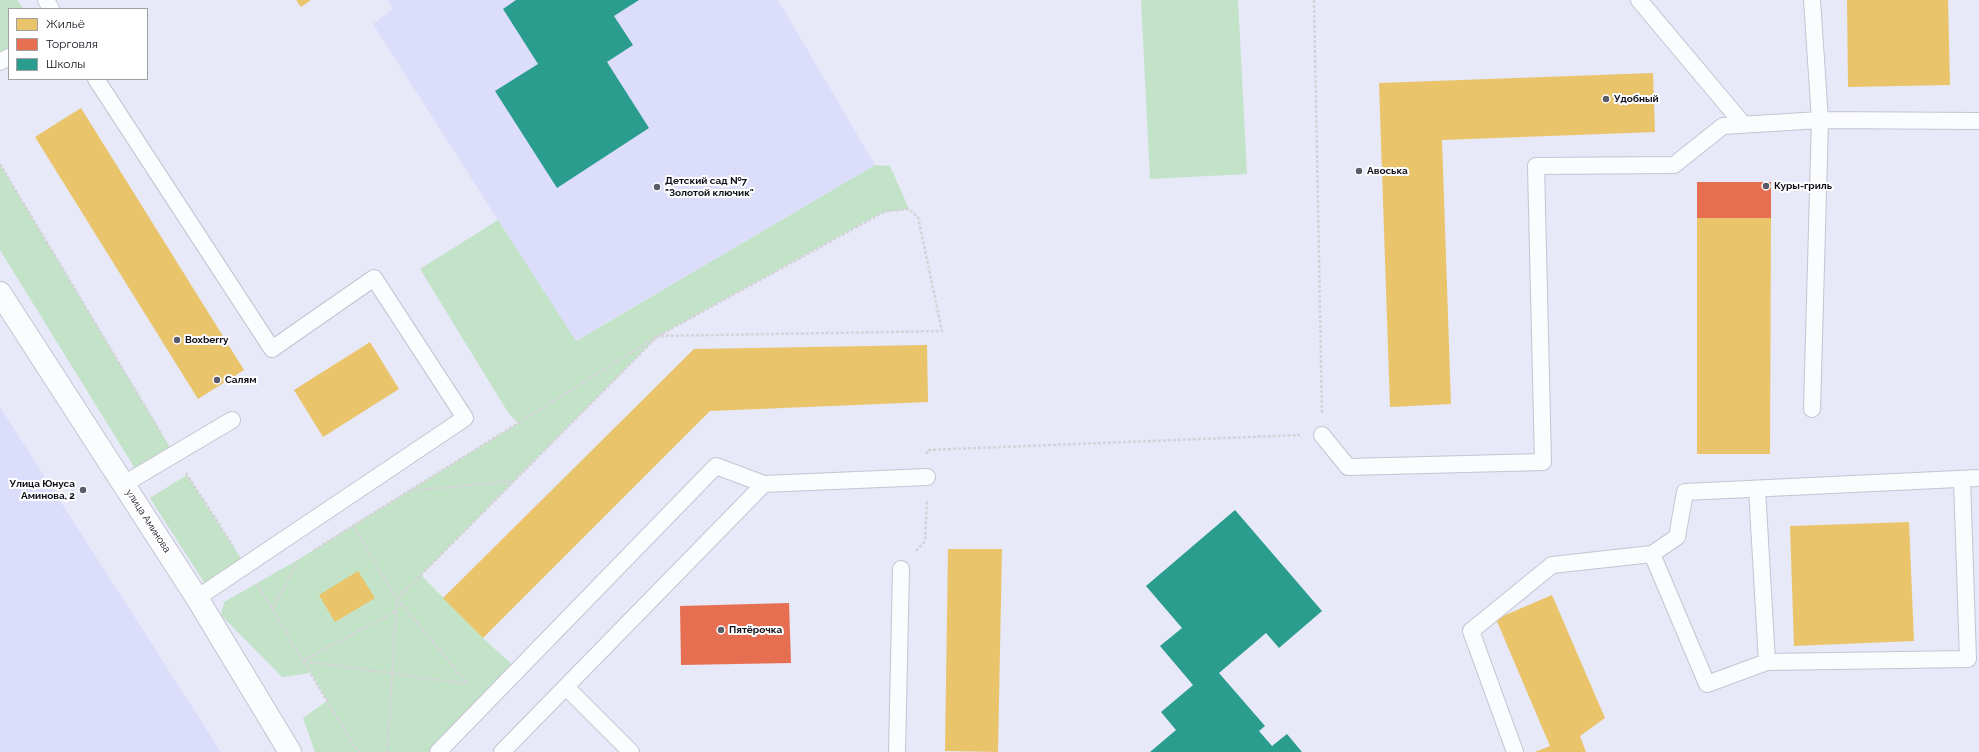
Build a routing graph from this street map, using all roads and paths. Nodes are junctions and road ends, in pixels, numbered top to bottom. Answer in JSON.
{"nodes":[{"id":1,"x":1314,"y":0,"type":"edge"},
{"id":2,"x":1639,"y":0,"type":"edge"},
{"id":3,"x":1812,"y":0,"type":"edge"},
{"id":4,"x":97,"y":80,"type":"edge"},
{"id":5,"x":1820,"y":120,"type":"junction"},
{"id":6,"x":1979,"y":121,"type":"edge"},
{"id":7,"x":1743,"y":124,"type":"junction"},
{"id":8,"x":0,"y":293,"type":"edge"},
{"id":9,"x":658,"y":336,"type":"junction"},
{"id":10,"x":1812,"y":408,"type":"dead end"},
{"id":11,"x":232,"y":420,"type":"dead end"},
{"id":12,"x":1322,"y":435,"type":"junction"},
{"id":13,"x":928,"y":477,"type":"junction"},
{"id":14,"x":1979,"y":478,"type":"edge"},
{"id":15,"x":1962,"y":479,"type":"junction"},
{"id":16,"x":514,"y":480,"type":"junction"},
{"id":17,"x":124,"y":484,"type":"junction"},
{"id":18,"x":764,"y":484,"type":"junction"},
{"id":19,"x":1757,"y":489,"type":"junction"},
{"id":20,"x":408,"y":491,"type":"junction"},
{"id":21,"x":352,"y":526,"type":"junction"},
{"id":22,"x":309,"y":553,"type":"dead end"},
{"id":23,"x":1652,"y":554,"type":"junction"},
{"id":24,"x":302,"y":557,"type":"dead end"},
{"id":25,"x":901,"y":569,"type":"joint"},
{"id":26,"x":197,"y":598,"type":"junction"},
{"id":27,"x":397,"y":599,"type":"junction"},
{"id":28,"x":273,"y":609,"type":"dead end"},
{"id":29,"x":396,"y":611,"type":"junction"},
{"id":30,"x":1767,"y":662,"type":"junction"},
{"id":31,"x":392,"y":674,"type":"junction"},
{"id":32,"x":468,"y":684,"type":"junction"},
{"id":33,"x":566,"y":687,"type":"junction"},
{"id":34,"x":484,"y":704,"type":"junction"},
{"id":35,"x":354,"y":746,"type":"dead end"},
{"id":36,"x":290,"y":752,"type":"edge"},
{"id":37,"x":360,"y":752,"type":"edge"},
{"id":38,"x":387,"y":752,"type":"edge"},
{"id":39,"x":438,"y":752,"type":"edge"},
{"id":40,"x":502,"y":752,"type":"edge"},
{"id":41,"x":631,"y":752,"type":"edge"},
{"id":42,"x":897,"y":752,"type":"edge"},
{"id":43,"x":1515,"y":752,"type":"edge"}],
"edges":[{"from":1,"to":12,"type":"path"},
{"from":2,"to":7,"type":"lane"},
{"from":3,"to":5,"type":"lane"},
{"from":4,"to":26,"type":"lane"},
{"from":5,"to":6,"type":"lane"},
{"from":5,"to":7,"type":"lane"},
{"from":5,"to":10,"type":"lane"},
{"from":7,"to":12,"type":"lane"},
{"from":8,"to":17,"type":"street","name":"улица Аминова"},
{"from":9,"to":9,"type":"path"},
{"from":9,"to":16,"type":"path"},
{"from":9,"to":20,"type":"path"},
{"from":11,"to":17,"type":"lane"},
{"from":12,"to":13,"type":"path"},
{"from":13,"to":18,"type":"lane"},
{"from":13,"to":25,"type":"path"},
{"from":14,"to":15,"type":"lane"},
{"from":15,"to":19,"type":"lane"},
{"from":15,"to":30,"type":"lane"},
{"from":16,"to":20,"type":"path"},
{"from":16,"to":27,"type":"path"},
{"from":17,"to":26,"type":"street","name":"улица Аминова"},
{"from":18,"to":33,"type":"lane"},
{"from":18,"to":34,"type":"lane"},
{"from":19,"to":23,"type":"lane"},
{"from":19,"to":30,"type":"lane"},
{"from":20,"to":21,"type":"path"},
{"from":21,"to":22,"type":"path"},
{"from":21,"to":27,"type":"path"},
{"from":23,"to":30,"type":"lane"},
{"from":23,"to":43,"type":"lane"},
{"from":24,"to":28,"type":"path"},
{"from":25,"to":42,"type":"lane"},
{"from":26,"to":36,"type":"street","name":"улица Аминова"},
{"from":27,"to":29,"type":"path"},
{"from":27,"to":32,"type":"path"},
{"from":29,"to":31,"type":"path"},
{"from":29,"to":31,"type":"path"},
{"from":31,"to":32,"type":"path"},
{"from":31,"to":38,"type":"path"},
{"from":32,"to":34,"type":"path"},
{"from":33,"to":40,"type":"lane"},
{"from":33,"to":41,"type":"lane"},
{"from":34,"to":39,"type":"lane"},
{"from":35,"to":37,"type":"path"}]}
